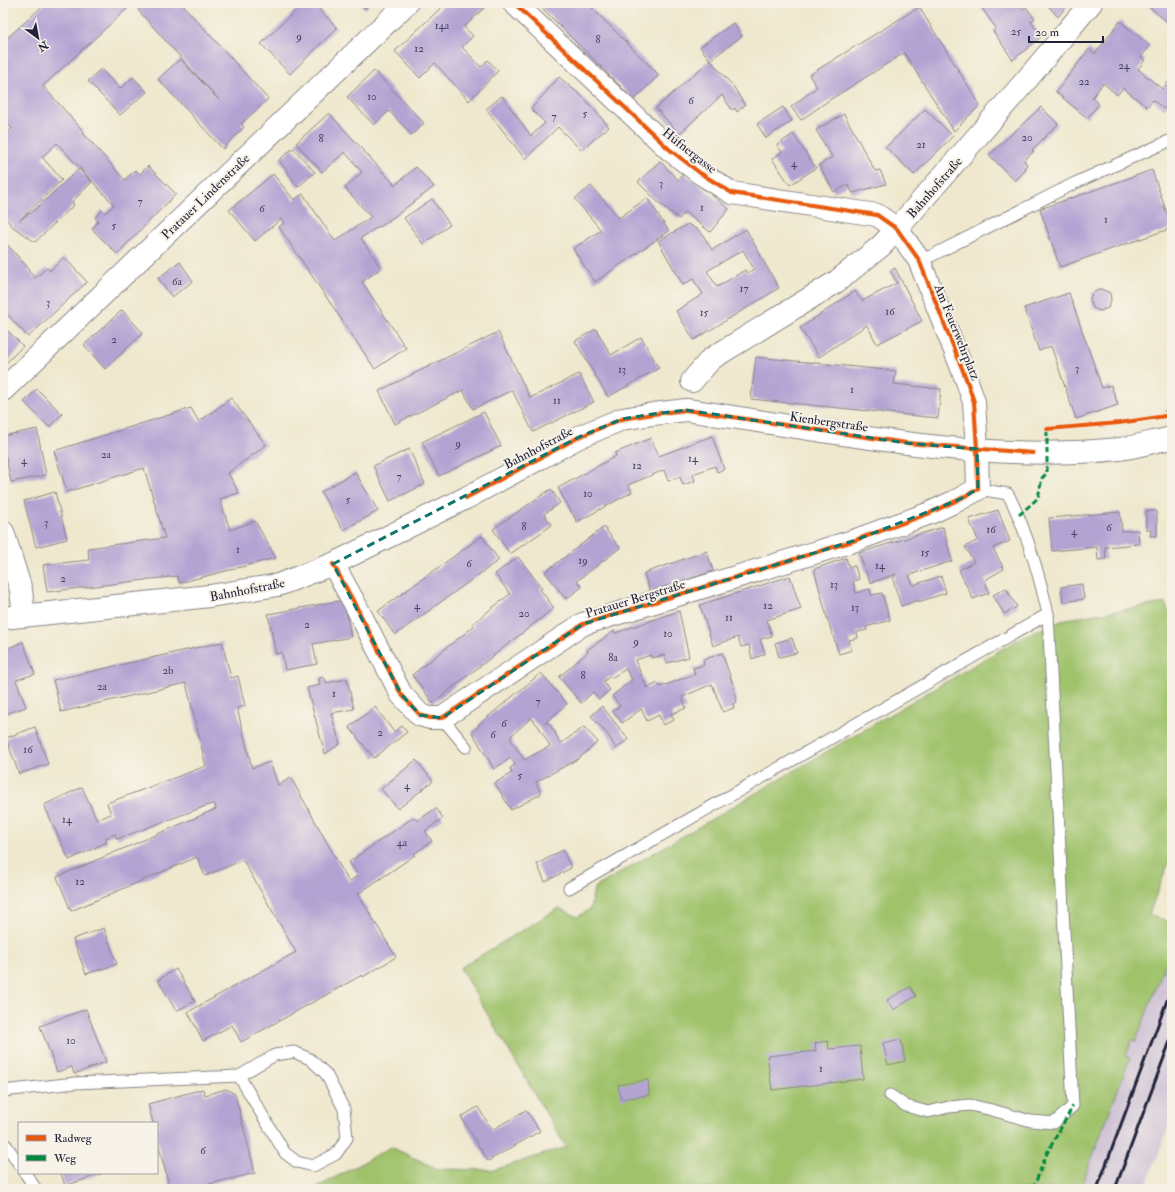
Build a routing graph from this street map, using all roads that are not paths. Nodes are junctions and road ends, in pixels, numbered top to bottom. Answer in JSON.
{"nodes":[{"id":1,"x":407,"y":3,"type":"edge"},
{"id":2,"x":514,"y":3,"type":"edge"},
{"id":3,"x":1091,"y":3,"type":"edge"},
{"id":4,"x":1169,"y":141,"type":"dead end"},
{"id":5,"x":897,"y":229,"type":"junction"},
{"id":6,"x":919,"y":260,"type":"junction"},
{"id":7,"x":692,"y":381,"type":"dead end"},
{"id":8,"x":3,"y":390,"type":"edge"},
{"id":9,"x":622,"y":419,"type":"joint"},
{"id":10,"x":1172,"y":438,"type":"edge"},
{"id":11,"x":977,"y":449,"type":"junction"},
{"id":12,"x":978,"y":489,"type":"junction"},
{"id":13,"x":3,"y":532,"type":"edge"},
{"id":14,"x":333,"y":564,"type":"junction"},
{"id":15,"x":1048,"y":614,"type":"junction"},
{"id":16,"x":14,"y":617,"type":"edge"},
{"id":17,"x":442,"y":718,"type":"junction"},
{"id":18,"x":466,"y":747,"type":"dead end"},
{"id":19,"x":569,"y":888,"type":"dead end"},
{"id":20,"x":239,"y":1076,"type":"junction"},
{"id":21,"x":3,"y":1091,"type":"edge"},
{"id":22,"x":890,"y":1095,"type":"dead end"},
{"id":23,"x":3,"y":1143,"type":"edge"},
{"id":24,"x":18,"y":1163,"type":"edge"},
{"id":25,"x":26,"y":1174,"type":"edge"},
{"id":26,"x":36,"y":1189,"type":"edge"}],
"edges":[{"from":1,"to":8,"type":"street","name":"Pratauer Lindenstraße"},
{"from":2,"to":5,"type":"street","name":"Hüfnergasse"},
{"from":3,"to":5,"type":"street","name":"Bahnhofstraße"},
{"from":4,"to":6,"type":"lane"},
{"from":5,"to":6,"type":"street","name":"Am Feuerwehrplatz"},
{"from":5,"to":7,"type":"street","name":"Bahnhofstraße"},
{"from":6,"to":11,"type":"street","name":"Am Feuerwehrplatz"},
{"from":9,"to":11,"type":"street","name":"Kienbergstraße"},
{"from":9,"to":14,"type":"street","name":"Bahnhofstraße"},
{"from":10,"to":11,"type":"street","name":"Kienbergstraße"},
{"from":11,"to":12,"type":"street"},
{"from":12,"to":15,"type":"lane"},
{"from":12,"to":17,"type":"street","name":"Pratauer Bergstraße"},
{"from":13,"to":16,"type":"street"},
{"from":14,"to":16,"type":"street","name":"Bahnhofstraße"},
{"from":14,"to":17,"type":"street"},
{"from":15,"to":19,"type":"lane"},
{"from":15,"to":22,"type":"lane"},
{"from":17,"to":18,"type":"lane"},
{"from":20,"to":20,"type":"lane"},
{"from":20,"to":21,"type":"lane"},
{"from":23,"to":24,"type":"lane"},
{"from":25,"to":26,"type":"lane"}]}
